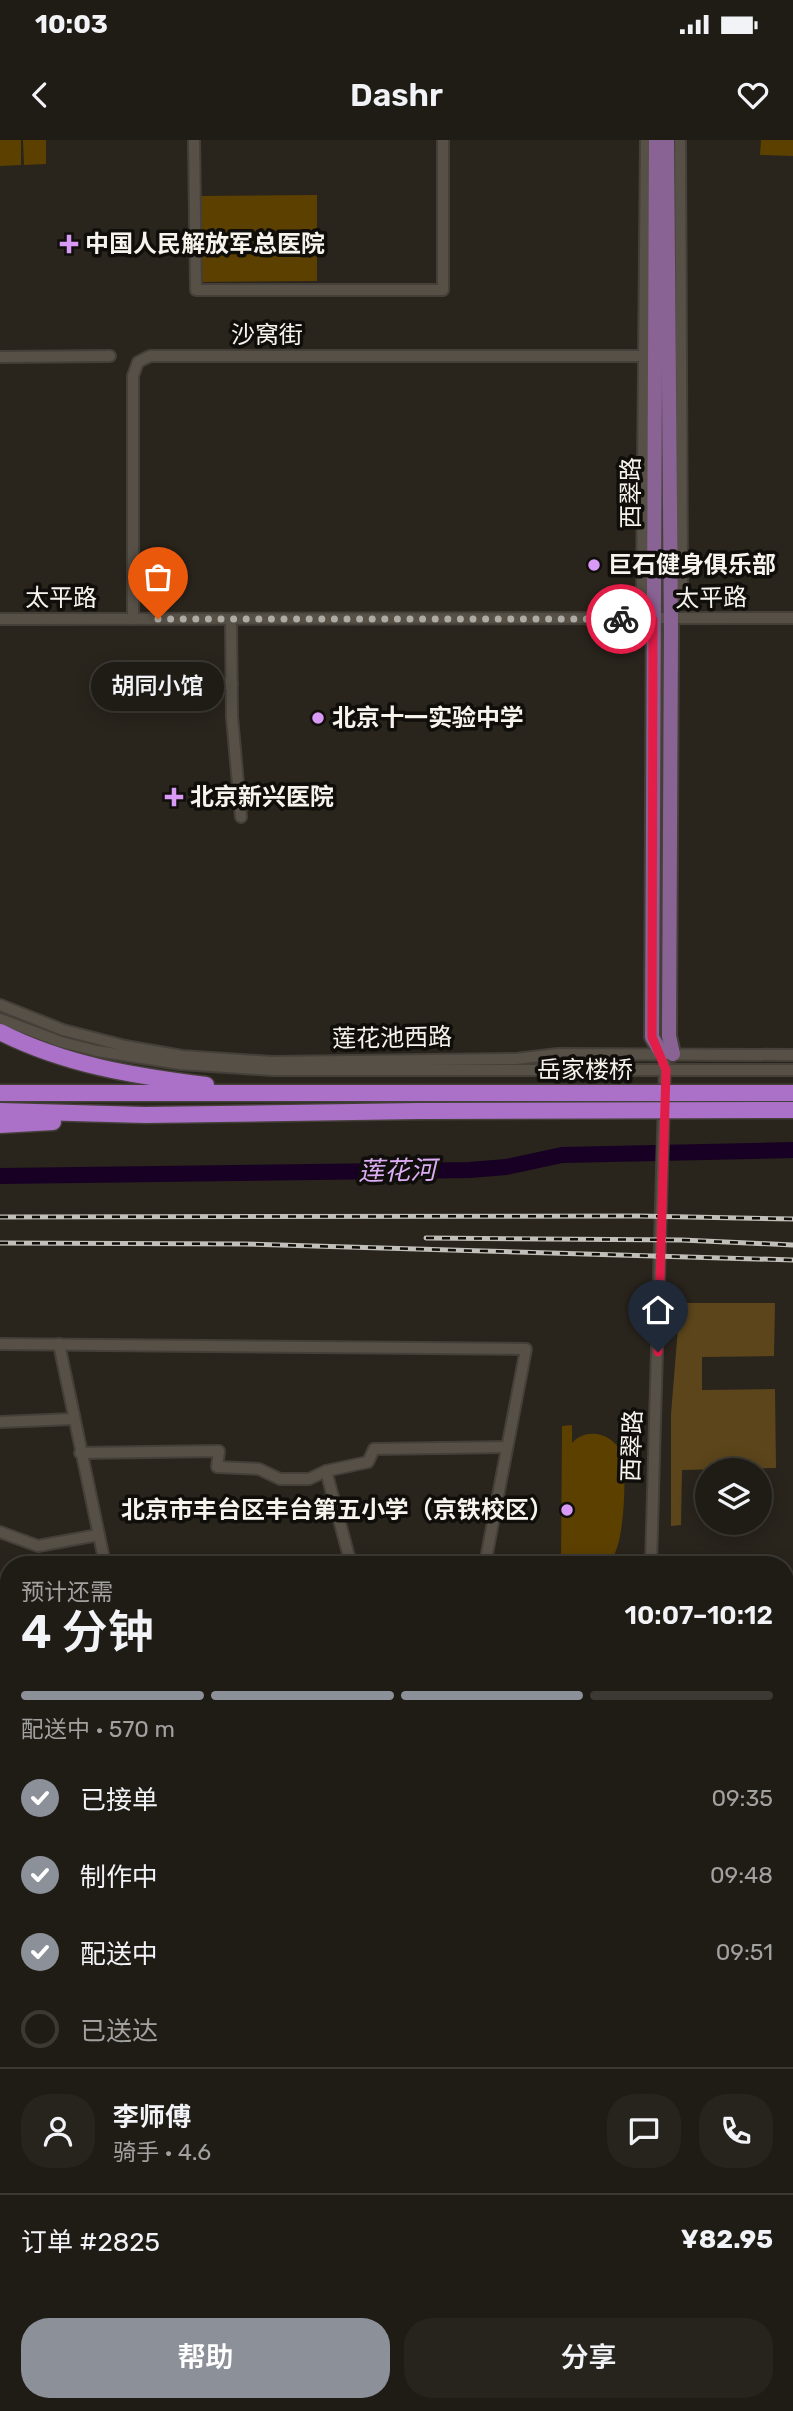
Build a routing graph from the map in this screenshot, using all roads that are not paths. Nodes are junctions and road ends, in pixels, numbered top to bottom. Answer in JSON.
{"nodes":[{"id":1,"x":194,"y":140,"type":"edge"},
{"id":2,"x":443,"y":140,"type":"edge"},
{"id":3,"x":646,"y":140,"type":"edge"},
{"id":4,"x":656,"y":140,"type":"edge"},
{"id":5,"x":667,"y":140,"type":"edge"},
{"id":6,"x":680,"y":140,"type":"edge"},
{"id":7,"x":110,"y":356,"type":"dead end"},
{"id":8,"x":650,"y":356,"type":"junction"},
{"id":9,"x":0,"y":357,"type":"edge"},
{"id":10,"x":793,"y":618,"type":"edge"},
{"id":11,"x":0,"y":619,"type":"edge"},
{"id":12,"x":134,"y":619,"type":"junction"},
{"id":13,"x":231,"y":619,"type":"junction"},
{"id":14,"x":653,"y":620,"type":"junction"},
{"id":15,"x":670,"y":620,"type":"junction"},
{"id":16,"x":241,"y":817,"type":"dead end"},
{"id":17,"x":0,"y":1005,"type":"edge"},
{"id":18,"x":0,"y":1019,"type":"edge"},
{"id":19,"x":0,"y":1032,"type":"edge"},
{"id":20,"x":668,"y":1054,"type":"junction"},
{"id":21,"x":793,"y":1055,"type":"edge"},
{"id":22,"x":666,"y":1070,"type":"junction"},
{"id":23,"x":793,"y":1070,"type":"edge"},
{"id":24,"x":0,"y":1093,"type":"edge"},
{"id":25,"x":271,"y":1093,"type":"junction"},
{"id":26,"x":793,"y":1093,"type":"edge"},
{"id":27,"x":793,"y":1110,"type":"edge"},
{"id":28,"x":0,"y":1111,"type":"edge"},
{"id":29,"x":145,"y":1115,"type":"junction"},
{"id":30,"x":0,"y":1125,"type":"edge"},
{"id":31,"x":0,"y":1343,"type":"edge"},
{"id":32,"x":59,"y":1344,"type":"junction"},
{"id":33,"x":73,"y":1419,"type":"junction"},
{"id":34,"x":0,"y":1422,"type":"edge"},
{"id":35,"x":508,"y":1447,"type":"junction"},
{"id":36,"x":80,"y":1453,"type":"junction"},
{"id":37,"x":326,"y":1471,"type":"junction"},
{"id":38,"x":0,"y":1532,"type":"edge"},
{"id":39,"x":98,"y":1535,"type":"junction"},
{"id":40,"x":103,"y":1556,"type":"edge"},
{"id":41,"x":349,"y":1556,"type":"edge"},
{"id":42,"x":487,"y":1556,"type":"edge"},
{"id":43,"x":652,"y":1556,"type":"edge"}],
"edges":[{"from":1,"to":2,"type":"street"},
{"from":3,"to":8,"type":"street"},
{"from":4,"to":8,"type":"main road","name":"西翠路"},
{"from":5,"to":15,"type":"main road","name":"西翠路"},
{"from":6,"to":15,"type":"street"},
{"from":7,"to":9,"type":"street"},
{"from":8,"to":12,"type":"street","name":"沙窝街"},
{"from":8,"to":14,"type":"main road","name":"西翠路"},
{"from":10,"to":15,"type":"street","name":"太平路"},
{"from":11,"to":12,"type":"street","name":"太平路"},
{"from":12,"to":13,"type":"street","name":"太平路"},
{"from":13,"to":14,"type":"street","name":"太平路"},
{"from":13,"to":16,"type":"street"},
{"from":14,"to":15,"type":"street","name":"太平路"},
{"from":14,"to":20,"type":"main road","name":"西翠路"},
{"from":15,"to":20,"type":"main road","name":"西翠路"},
{"from":17,"to":20,"type":"street","name":"莲花池西路"},
{"from":18,"to":22,"type":"street","name":"莲花池西路"},
{"from":19,"to":25,"type":"highway"},
{"from":20,"to":21,"type":"street","name":"莲花池西路"},
{"from":20,"to":22,"type":"street","name":"西翠路"},
{"from":22,"to":23,"type":"street","name":"莲花池西路"},
{"from":22,"to":43,"type":"street","name":"西翠路"},
{"from":24,"to":25,"type":"highway"},
{"from":25,"to":26,"type":"highway","name":"岳家楼桥","bridge":true},
{"from":27,"to":29,"type":"highway","name":"岳家楼桥","bridge":true},
{"from":28,"to":29,"type":"highway"},
{"from":29,"to":30,"type":"highway"},
{"from":31,"to":32,"type":"street"},
{"from":32,"to":33,"type":"street"},
{"from":32,"to":35,"type":"street"},
{"from":33,"to":34,"type":"street"},
{"from":33,"to":36,"type":"street"},
{"from":35,"to":37,"type":"street"},
{"from":35,"to":42,"type":"street"},
{"from":36,"to":37,"type":"street"},
{"from":36,"to":39,"type":"street"},
{"from":37,"to":41,"type":"street"},
{"from":38,"to":39,"type":"street"},
{"from":39,"to":40,"type":"street"}]}
